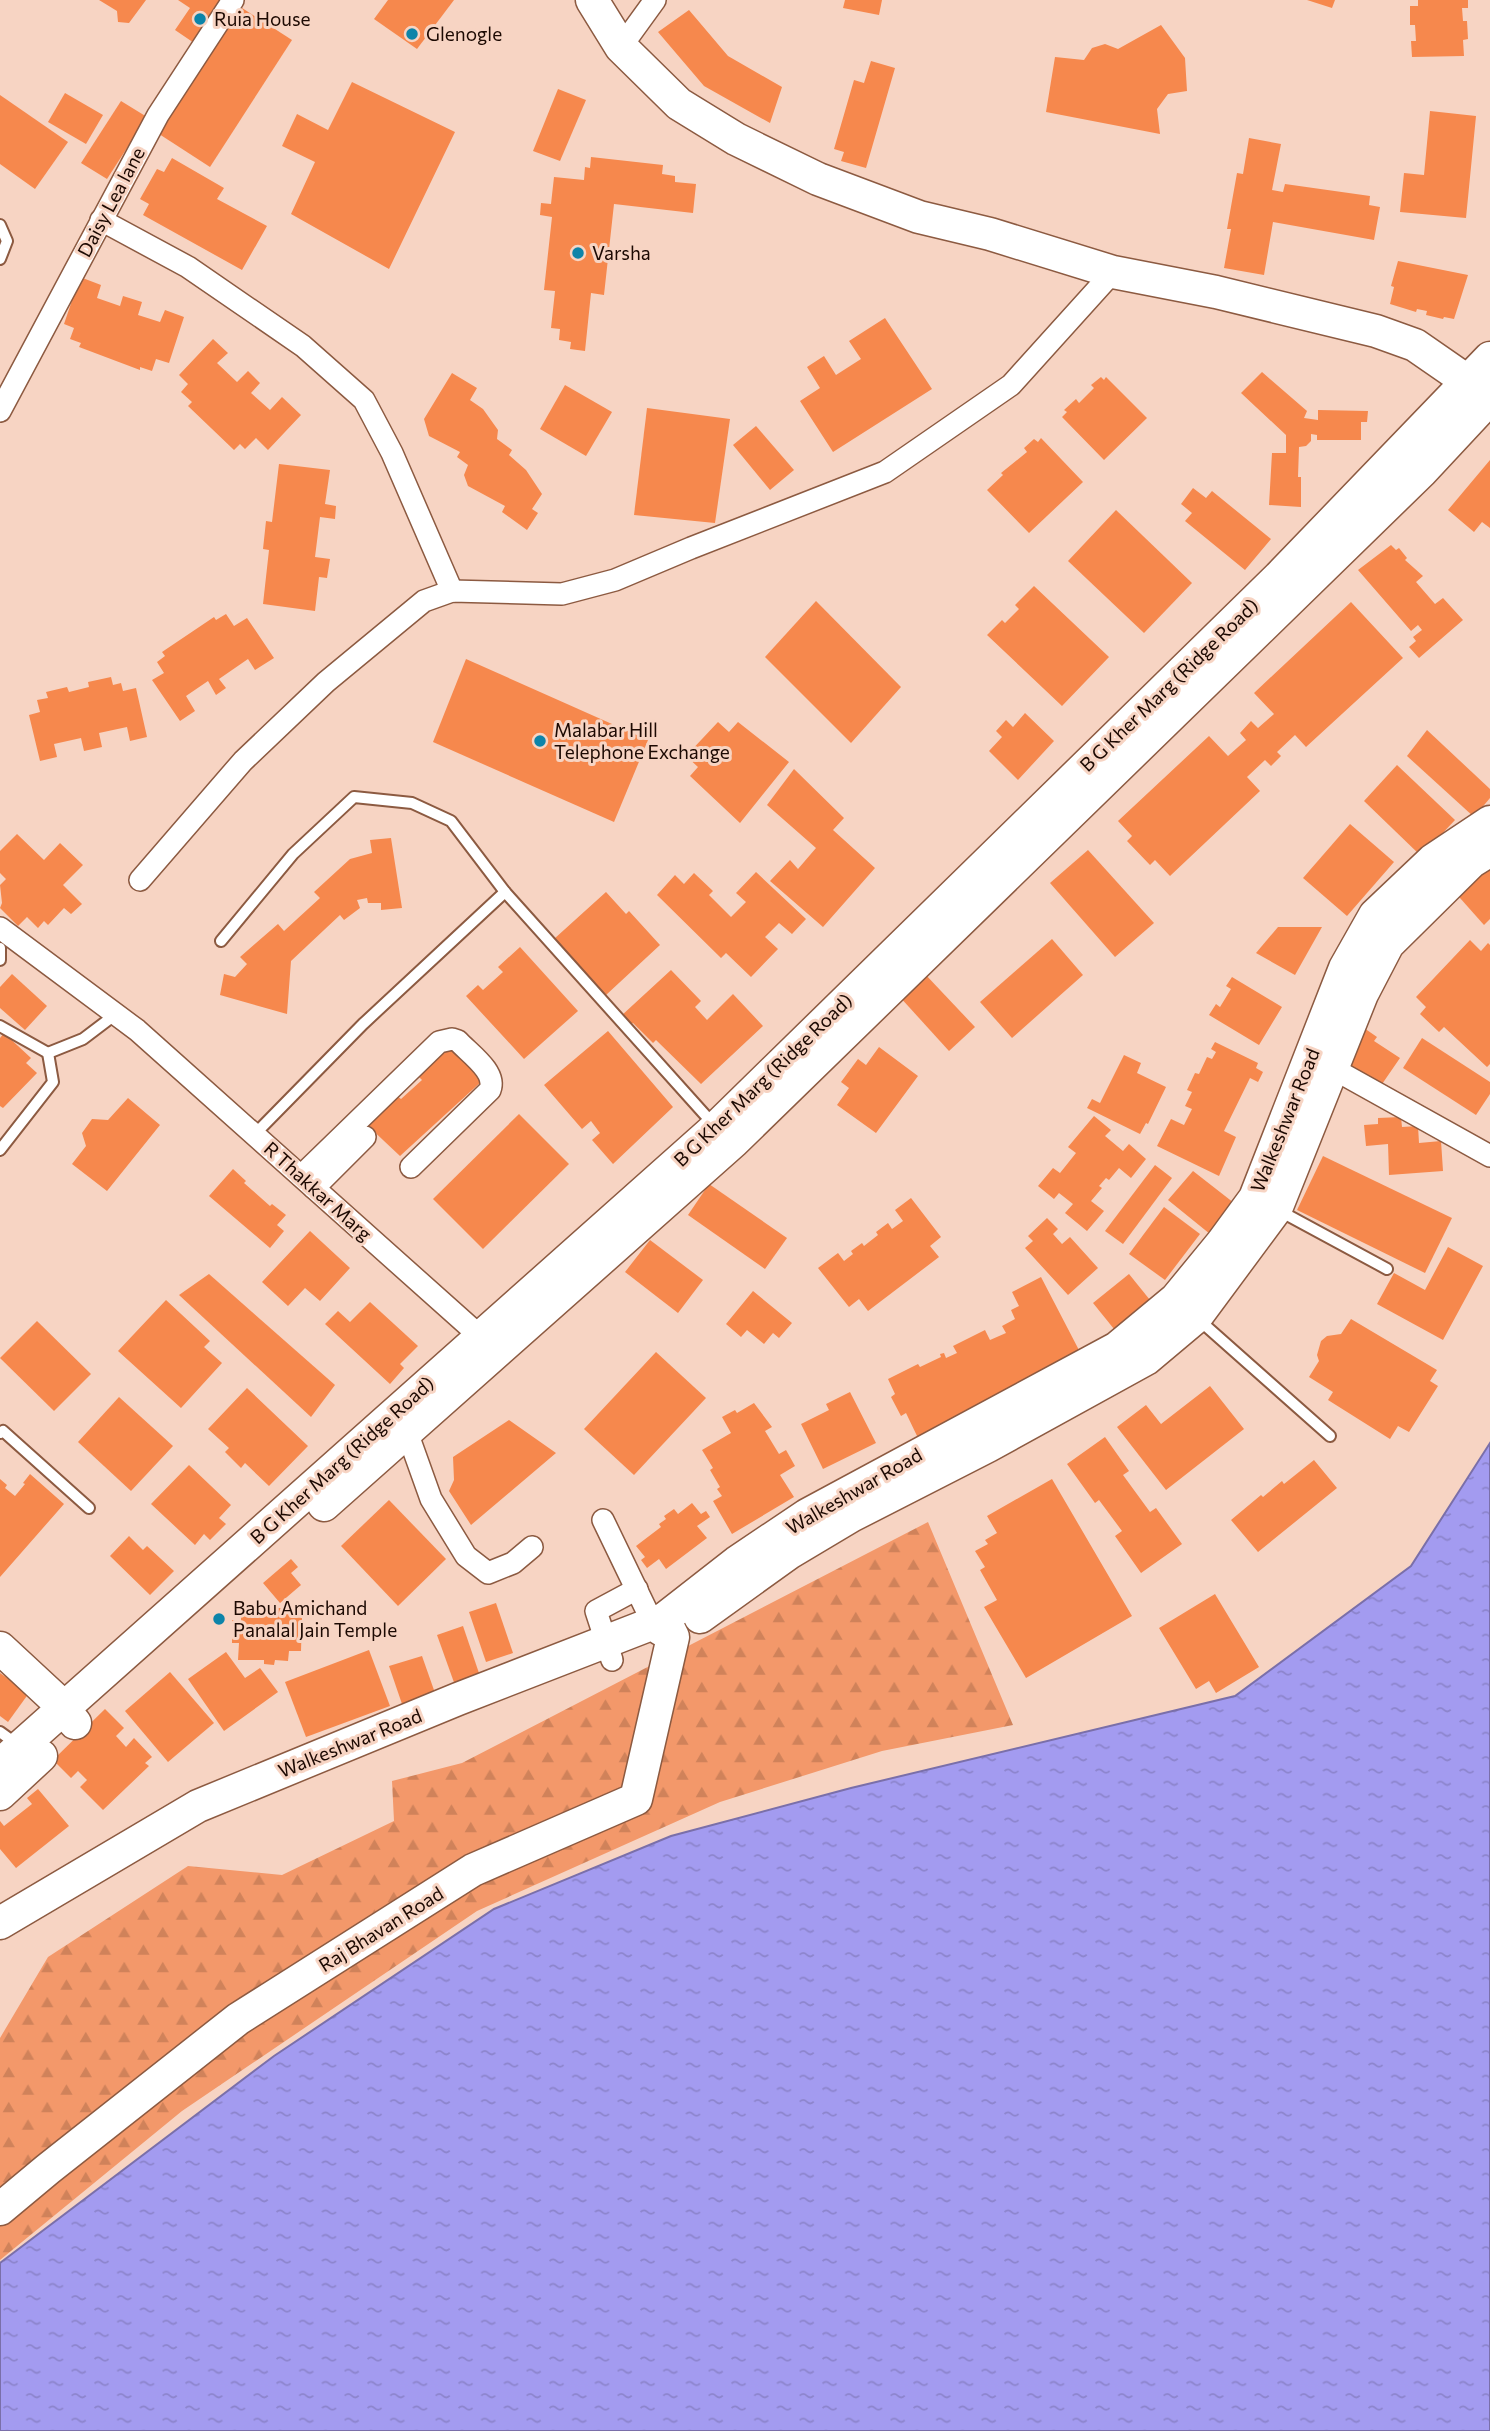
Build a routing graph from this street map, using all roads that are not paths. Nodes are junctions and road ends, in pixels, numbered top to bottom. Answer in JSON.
{"nodes":[{"id":1,"x":233,"y":0,"type":"edge"},
{"id":2,"x":592,"y":0,"type":"edge"},
{"id":3,"x":655,"y":0,"type":"edge"},
{"id":4,"x":621,"y":47,"type":"junction"},
{"id":5,"x":101,"y":220,"type":"junction"},
{"id":6,"x":0,"y":225,"type":"edge"},
{"id":7,"x":2,"y":250,"type":"edge"},
{"id":8,"x":1114,"y":272,"type":"junction"},
{"id":9,"x":1490,"y":358,"type":"edge"},
{"id":10,"x":1483,"y":392,"type":"edge"},
{"id":11,"x":0,"y":411,"type":"edge"},
{"id":12,"x":452,"y":590,"type":"junction"},
{"id":13,"x":1490,"y":822,"type":"edge"},
{"id":14,"x":1490,"y":850,"type":"edge"},
{"id":15,"x":140,"y":880,"type":"dead end"},
{"id":16,"x":505,"y":892,"type":"junction"},
{"id":17,"x":0,"y":928,"type":"edge"},
{"id":18,"x":221,"y":941,"type":"dead end"},
{"id":19,"x":0,"y":948,"type":"edge"},
{"id":20,"x":0,"y":960,"type":"edge"},
{"id":21,"x":116,"y":1014,"type":"junction"},
{"id":22,"x":0,"y":1026,"type":"edge"},
{"id":23,"x":48,"y":1053,"type":"junction"},
{"id":24,"x":1322,"y":1062,"type":"junction"},
{"id":25,"x":255,"y":1134,"type":"junction"},
{"id":26,"x":725,"y":1135,"type":"junction"},
{"id":27,"x":365,"y":1137,"type":"dead end"},
{"id":28,"x":0,"y":1150,"type":"edge"},
{"id":29,"x":1490,"y":1156,"type":"edge"},
{"id":30,"x":411,"y":1167,"type":"dead end"},
{"id":31,"x":307,"y":1182,"type":"junction"},
{"id":32,"x":1265,"y":1203,"type":"junction"},
{"id":33,"x":1387,"y":1269,"type":"dead end"},
{"id":34,"x":1186,"y":1308,"type":"junction"},
{"id":35,"x":489,"y":1344,"type":"junction"},
{"id":36,"x":407,"y":1432,"type":"junction"},
{"id":37,"x":0,"y":1433,"type":"edge"},
{"id":38,"x":1330,"y":1436,"type":"dead end"},
{"id":39,"x":89,"y":1508,"type":"dead end"},
{"id":40,"x":603,"y":1520,"type":"dead end"},
{"id":41,"x":532,"y":1547,"type":"dead end"},
{"id":42,"x":637,"y":1589,"type":"junction"},
{"id":43,"x":663,"y":1630,"type":"junction"},
{"id":44,"x":0,"y":1647,"type":"edge"},
{"id":45,"x":610,"y":1650,"type":"junction"},
{"id":46,"x":70,"y":1716,"type":"junction"},
{"id":47,"x":7,"y":1748,"type":"edge"},
{"id":48,"x":0,"y":1794,"type":"edge"},
{"id":49,"x":0,"y":1923,"type":"edge"},
{"id":50,"x":0,"y":1945,"type":"edge"},
{"id":51,"x":0,"y":2208,"type":"edge"}],
"edges":[{"from":1,"to":5,"type":"street","name":"Daisy Lea lane"},
{"from":2,"to":4,"type":"street"},
{"from":3,"to":4,"type":"street"},
{"from":4,"to":8,"type":"street"},
{"from":5,"to":11,"type":"street","name":"Daisy Lea lane"},
{"from":5,"to":12,"type":"street"},
{"from":6,"to":7,"type":"lane"},
{"from":8,"to":10,"type":"street"},
{"from":8,"to":12,"type":"street"},
{"from":9,"to":10,"type":"street","name":"B G Kher Marg (Ridge Road)"},
{"from":10,"to":26,"type":"street","name":"B G Kher Marg (Ridge Road)"},
{"from":12,"to":15,"type":"street"},
{"from":13,"to":24,"type":"street","name":"Walkeshwar Road"},
{"from":14,"to":24,"type":"street","name":"Walkeshwar Road"},
{"from":16,"to":18,"type":"lane"},
{"from":16,"to":25,"type":"lane"},
{"from":16,"to":26,"type":"lane"},
{"from":17,"to":21,"type":"street","name":"R Thakkar Marg"},
{"from":19,"to":20,"type":"lane"},
{"from":21,"to":23,"type":"lane"},
{"from":21,"to":25,"type":"street","name":"R Thakkar Marg"},
{"from":22,"to":23,"type":"lane"},
{"from":23,"to":28,"type":"lane"},
{"from":24,"to":29,"type":"street"},
{"from":24,"to":32,"type":"street","name":"Walkeshwar Road"},
{"from":25,"to":31,"type":"street","name":"R Thakkar Marg"},
{"from":26,"to":35,"type":"street","name":"B G Kher Marg (Ridge Road)"},
{"from":27,"to":31,"type":"street"},
{"from":30,"to":31,"type":"street"},
{"from":31,"to":35,"type":"street","name":"R Thakkar Marg"},
{"from":32,"to":33,"type":"lane"},
{"from":32,"to":34,"type":"street","name":"Walkeshwar Road"},
{"from":34,"to":38,"type":"lane"},
{"from":34,"to":43,"type":"street","name":"Walkeshwar Road"},
{"from":35,"to":36,"type":"street","name":"B G Kher Marg (Ridge Road)"},
{"from":35,"to":46,"type":"street","name":"B G Kher Marg (Ridge Road)"},
{"from":36,"to":41,"type":"street"},
{"from":36,"to":46,"type":"street","name":"B G Kher Marg (Ridge Road)"},
{"from":37,"to":39,"type":"lane"},
{"from":40,"to":42,"type":"street"},
{"from":42,"to":43,"type":"street"},
{"from":42,"to":45,"type":"street"},
{"from":43,"to":45,"type":"street","name":"Walkeshwar Road"},
{"from":43,"to":51,"type":"street","name":"Raj Bhavan Road"},
{"from":44,"to":46,"type":"street"},
{"from":45,"to":49,"type":"street","name":"Walkeshwar Road"},
{"from":45,"to":50,"type":"street","name":"Walkeshwar Road"},
{"from":46,"to":47,"type":"street","name":"B G Kher Marg (Ridge Road)"},
{"from":46,"to":48,"type":"street","name":"B G Kher Marg (Ridge Road)"}]}
